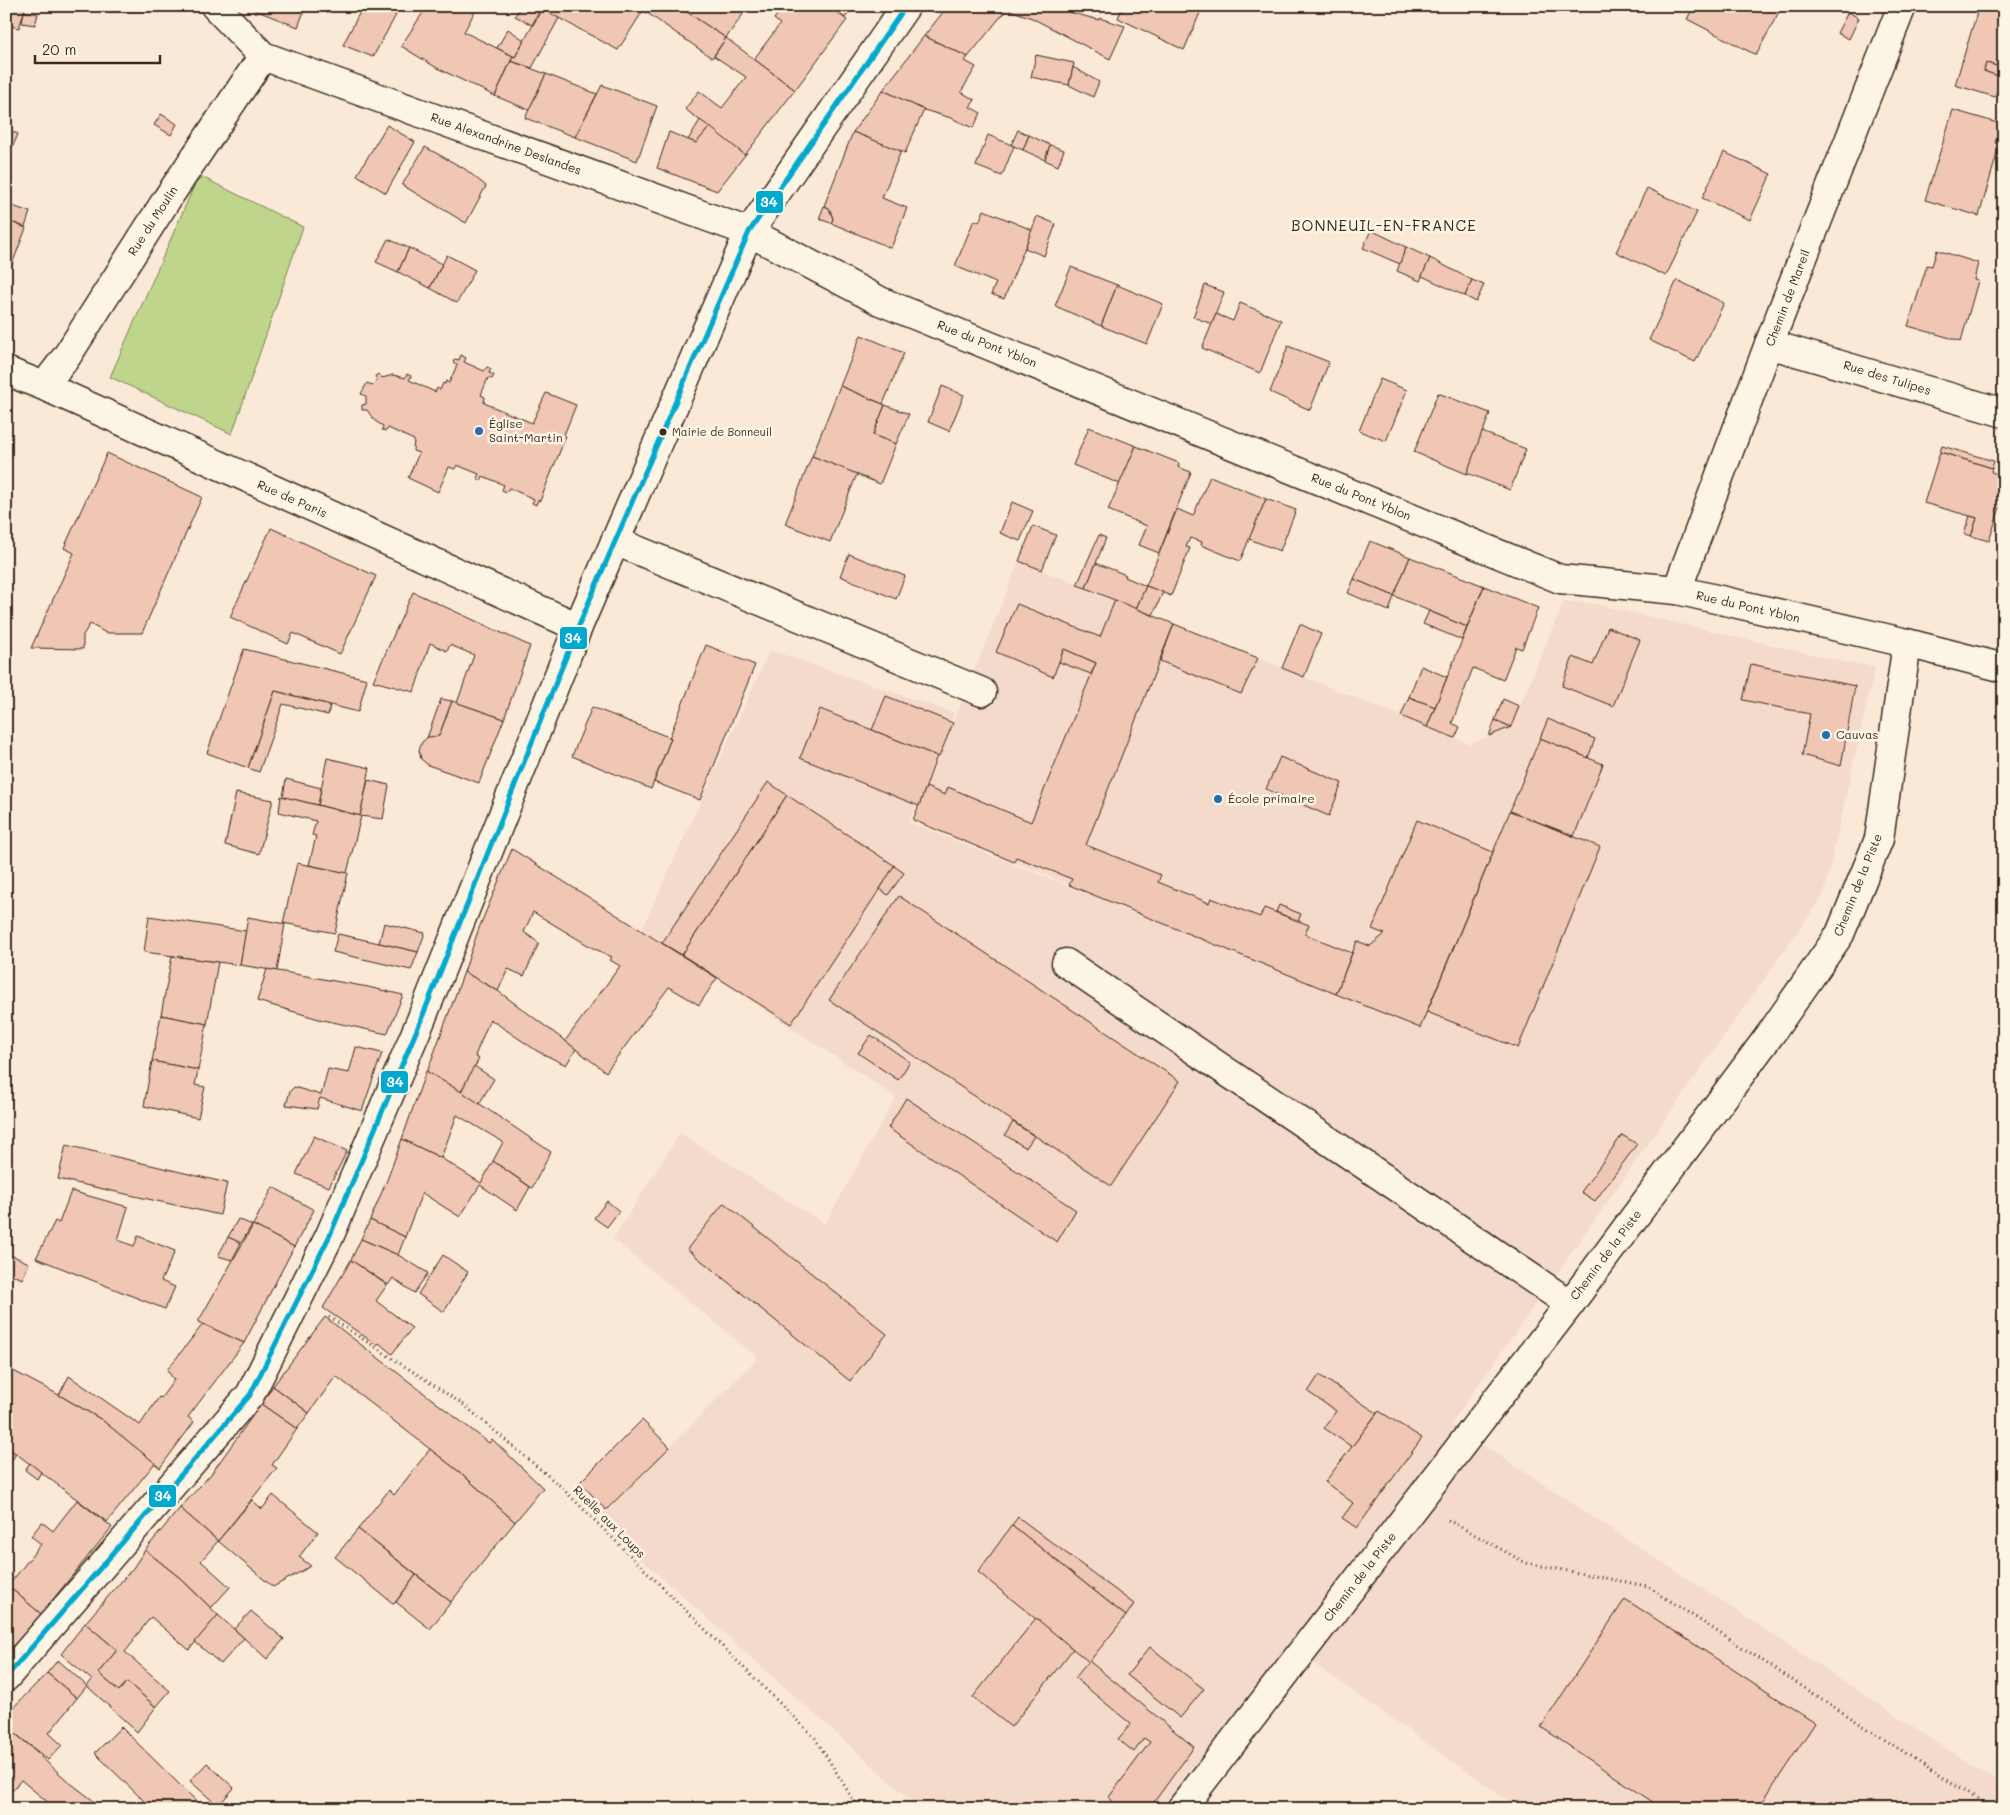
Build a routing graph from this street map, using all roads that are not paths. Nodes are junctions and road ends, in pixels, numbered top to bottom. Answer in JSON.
{"nodes":[{"id":1,"x":215,"y":6,"type":"edge"},
{"id":2,"x":906,"y":6,"type":"edge"},
{"id":3,"x":1902,"y":6,"type":"edge"},
{"id":4,"x":262,"y":56,"type":"junction"},
{"id":5,"x":749,"y":232,"type":"junction"},
{"id":6,"x":1769,"y":344,"type":"junction"},
{"id":7,"x":6,"y":371,"type":"edge"},
{"id":8,"x":44,"y":386,"type":"junction"},
{"id":9,"x":2002,"y":406,"type":"edge"},
{"id":10,"x":615,"y":541,"type":"junction"},
{"id":11,"x":1677,"y":590,"type":"junction"},
{"id":12,"x":578,"y":627,"type":"junction"},
{"id":13,"x":1906,"y":643,"type":"junction"},
{"id":14,"x":2004,"y":668,"type":"edge"},
{"id":15,"x":982,"y":692,"type":"dead end"},
{"id":16,"x":1066,"y":963,"type":"dead end"},
{"id":17,"x":1570,"y":1304,"type":"junction"},
{"id":18,"x":6,"y":1677,"type":"edge"},
{"id":19,"x":1181,"y":1809,"type":"edge"}],
"edges":[{"from":1,"to":4,"type":"street"},
{"from":2,"to":5,"type":"street"},
{"from":3,"to":6,"type":"street","name":"Chemin de Mareil"},
{"from":4,"to":5,"type":"street","name":"Rue Alexandrine Deslandes"},
{"from":4,"to":8,"type":"street","name":"Rue du Moulin"},
{"from":5,"to":10,"type":"street"},
{"from":5,"to":11,"type":"street","name":"Rue du Pont Yblon"},
{"from":6,"to":9,"type":"street","name":"Rue des Tulipes"},
{"from":6,"to":11,"type":"street","name":"Chemin de Mareil"},
{"from":7,"to":8,"type":"street","name":"Rue de Paris"},
{"from":8,"to":12,"type":"street","name":"Rue de Paris"},
{"from":10,"to":12,"type":"street"},
{"from":10,"to":15,"type":"street"},
{"from":11,"to":13,"type":"street","name":"Rue du Pont Yblon"},
{"from":12,"to":18,"type":"street"},
{"from":13,"to":14,"type":"street","name":"Rue du Pont Yblon"},
{"from":13,"to":17,"type":"street","name":"Chemin de la Piste"},
{"from":16,"to":17,"type":"street"},
{"from":17,"to":19,"type":"street","name":"Chemin de la Piste"}]}
